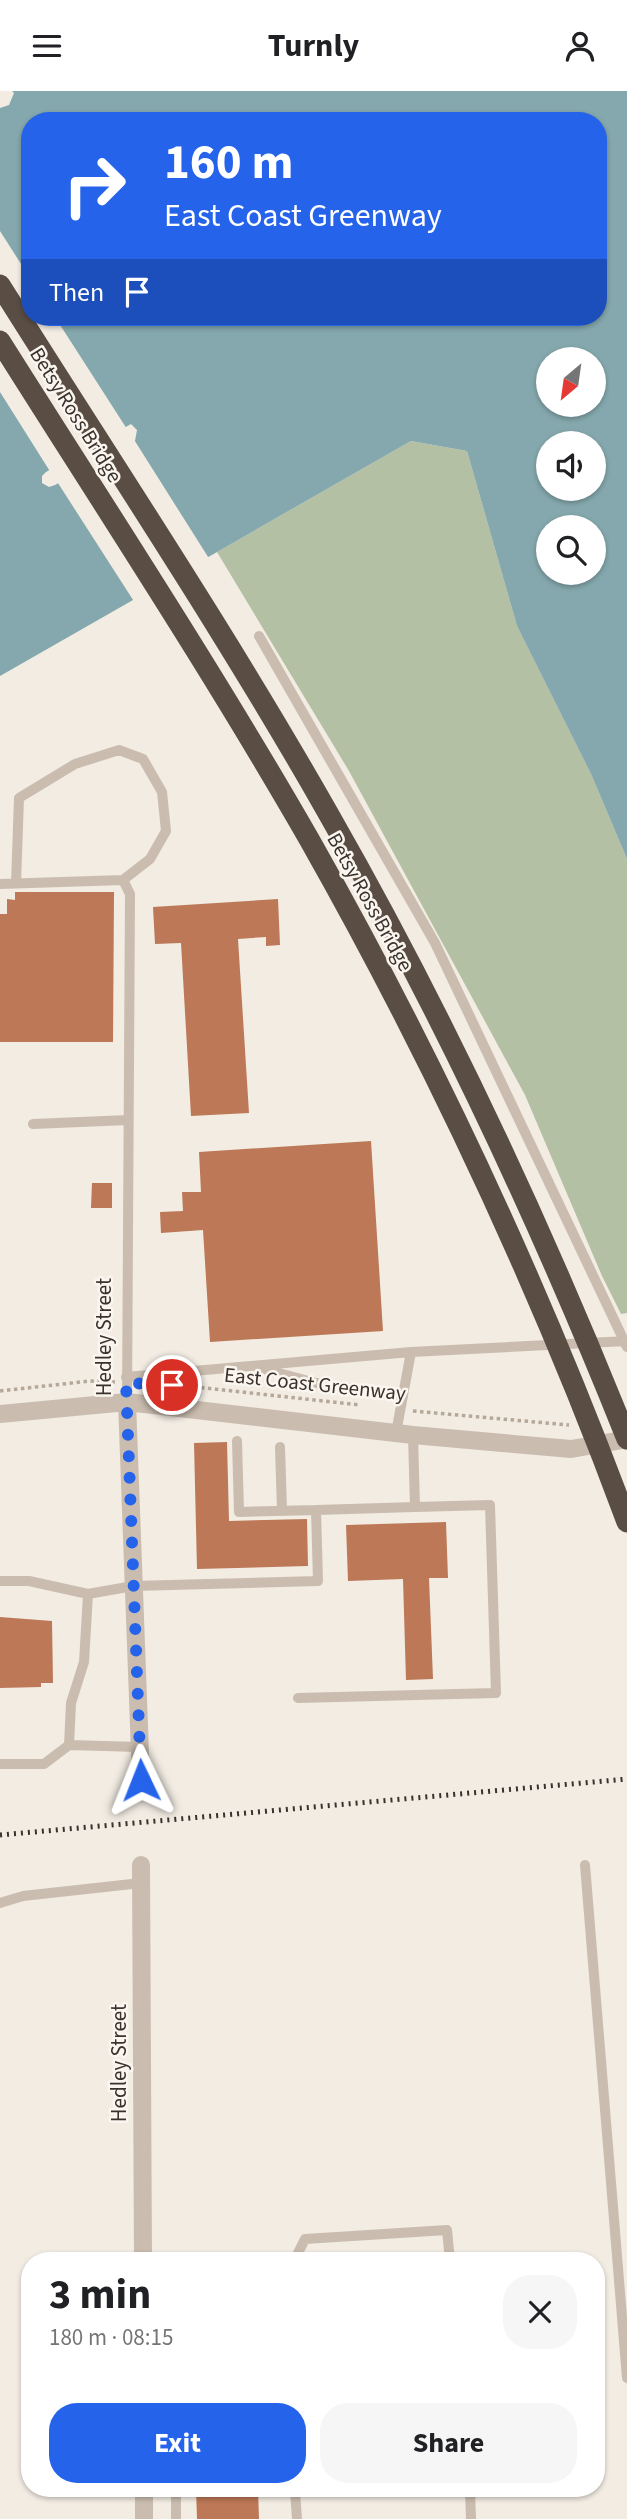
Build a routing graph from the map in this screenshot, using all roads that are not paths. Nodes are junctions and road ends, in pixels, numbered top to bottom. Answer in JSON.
{"nodes":[{"id":1,"x":0,"y":285,"type":"edge"},
{"id":2,"x":21,"y":318,"type":"edge"},
{"id":3,"x":26,"y":326,"type":"edge"},
{"id":4,"x":0,"y":341,"type":"edge"},
{"id":5,"x":259,"y":636,"type":"dead end"},
{"id":6,"x":122,"y":880,"type":"junction"},
{"id":7,"x":16,"y":883,"type":"junction"},
{"id":8,"x":0,"y":884,"type":"edge"},
{"id":9,"x":128,"y":1120,"type":"junction"},
{"id":10,"x":33,"y":1124,"type":"dead end"},
{"id":11,"x":626,"y":1343,"type":"edge"},
{"id":12,"x":411,"y":1352,"type":"junction"},
{"id":13,"x":252,"y":1366,"type":"junction"},
{"id":14,"x":126,"y":1380,"type":"junction"},
{"id":15,"x":403,"y":1397,"type":"junction"},
{"id":16,"x":127,"y":1402,"type":"junction"},
{"id":17,"x":0,"y":1414,"type":"edge"},
{"id":18,"x":405,"y":1434,"type":"junction"},
{"id":19,"x":627,"y":1439,"type":"edge"},
{"id":20,"x":237,"y":1441,"type":"dead end"},
{"id":21,"x":280,"y":1447,"type":"dead end"},
{"id":22,"x":415,"y":1507,"type":"junction"},
{"id":23,"x":316,"y":1510,"type":"junction"},
{"id":24,"x":282,"y":1511,"type":"junction"},
{"id":25,"x":627,"y":1522,"type":"edge"},
{"id":26,"x":0,"y":1581,"type":"edge"},
{"id":27,"x":133,"y":1586,"type":"junction"},
{"id":28,"x":88,"y":1594,"type":"junction"},
{"id":29,"x":298,"y":1698,"type":"dead end"},
{"id":30,"x":69,"y":1745,"type":"junction"},
{"id":31,"x":139,"y":1747,"type":"junction"},
{"id":32,"x":0,"y":1764,"type":"edge"},
{"id":33,"x":141,"y":1780,"type":"dead end"},
{"id":34,"x":585,"y":1865,"type":"dead end"},
{"id":35,"x":141,"y":1874,"type":"joint"},
{"id":36,"x":0,"y":1903,"type":"edge"},
{"id":37,"x":143,"y":2252,"type":"edge"},
{"id":38,"x":298,"y":2252,"type":"edge"},
{"id":39,"x":449,"y":2252,"type":"edge"},
{"id":40,"x":627,"y":2378,"type":"edge"},
{"id":41,"x":144,"y":2497,"type":"edge"},
{"id":42,"x":176,"y":2497,"type":"edge"},
{"id":43,"x":295,"y":2497,"type":"edge"},
{"id":44,"x":470,"y":2497,"type":"edge"},
{"id":45,"x":144,"y":2519,"type":"edge"},
{"id":46,"x":176,"y":2519,"type":"edge"},
{"id":47,"x":297,"y":2519,"type":"edge"},
{"id":48,"x":471,"y":2519,"type":"edge"}],
"edges":[{"from":1,"to":2,"type":"highway","name":"Betsy Ross Bridge","bridge":true},
{"from":3,"to":19,"type":"highway","name":"Betsy Ross Bridge","bridge":true},
{"from":4,"to":25,"type":"highway","name":"Betsy Ross Bridge","bridge":true},
{"from":5,"to":11,"type":"lane"},
{"from":6,"to":7,"type":"lane"},
{"from":6,"to":7,"type":"lane"},
{"from":6,"to":9,"type":"lane","name":"Hedley Street"},
{"from":7,"to":8,"type":"lane"},
{"from":9,"to":10,"type":"lane"},
{"from":9,"to":14,"type":"lane","name":"Hedley Street"},
{"from":11,"to":12,"type":"lane"},
{"from":12,"to":13,"type":"lane"},
{"from":12,"to":15,"type":"lane"},
{"from":13,"to":14,"type":"lane"},
{"from":13,"to":15,"type":"lane"},
{"from":14,"to":16,"type":"lane","name":"Hedley Street"},
{"from":15,"to":18,"type":"lane"},
{"from":16,"to":17,"type":"street"},
{"from":16,"to":18,"type":"street"},
{"from":16,"to":27,"type":"street","name":"Hedley Street"},
{"from":18,"to":19,"type":"street"},
{"from":18,"to":22,"type":"lane"},
{"from":20,"to":24,"type":"lane"},
{"from":21,"to":24,"type":"lane"},
{"from":22,"to":23,"type":"lane"},
{"from":22,"to":29,"type":"lane"},
{"from":23,"to":24,"type":"lane"},
{"from":23,"to":27,"type":"lane"},
{"from":26,"to":28,"type":"lane"},
{"from":27,"to":28,"type":"lane"},
{"from":27,"to":31,"type":"street","name":"Hedley Street"},
{"from":28,"to":30,"type":"lane"},
{"from":30,"to":31,"type":"lane"},
{"from":30,"to":32,"type":"lane"},
{"from":31,"to":33,"type":"street","name":"Hedley Street"},
{"from":34,"to":40,"type":"lane"},
{"from":35,"to":36,"type":"lane"},
{"from":35,"to":37,"type":"street","name":"Hedley Street"},
{"from":38,"to":39,"type":"lane"},
{"from":41,"to":45,"type":"street"},
{"from":42,"to":46,"type":"lane"},
{"from":43,"to":47,"type":"lane"},
{"from":44,"to":48,"type":"lane"}]}
